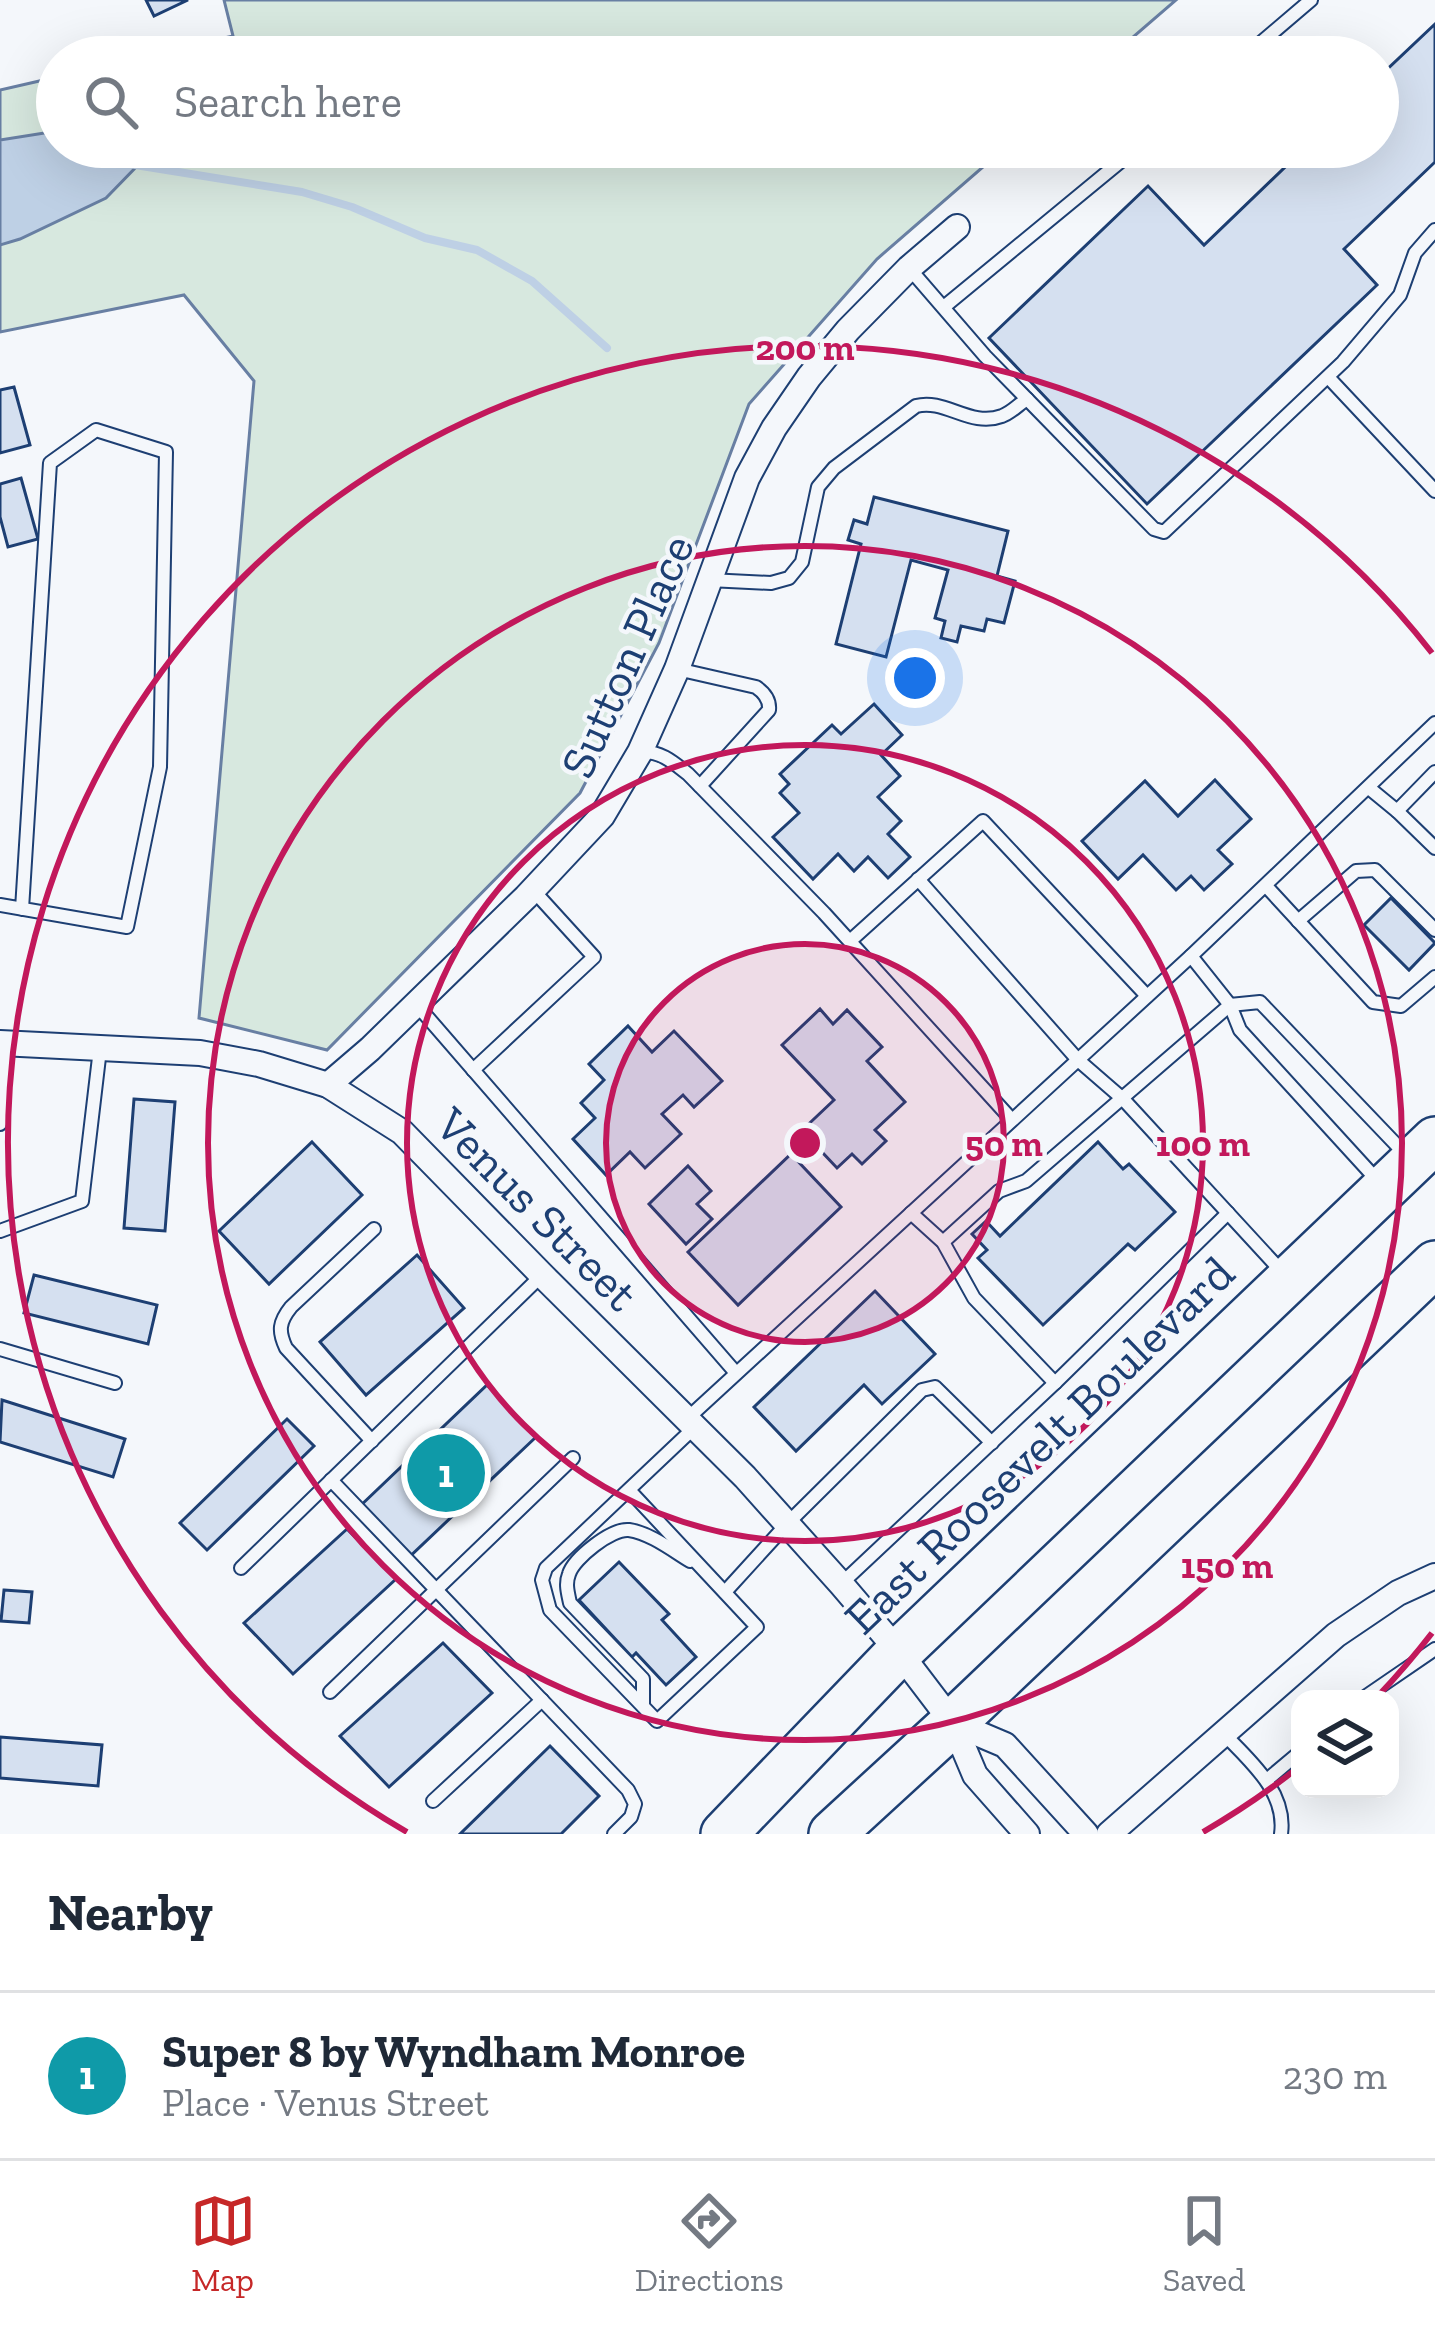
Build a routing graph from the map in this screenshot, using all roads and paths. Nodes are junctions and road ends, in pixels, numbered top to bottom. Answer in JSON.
{"nodes":[{"id":1,"x":1311,"y":0,"type":"edge"},
{"id":2,"x":1269,"y":36,"type":"edge"},
{"id":3,"x":1113,"y":168,"type":"edge"},
{"id":4,"x":957,"y":227,"type":"dead end"},
{"id":5,"x":1435,"y":230,"type":"edge"},
{"id":6,"x":909,"y":268,"type":"junction"},
{"id":7,"x":945,"y":306,"type":"junction"},
{"id":8,"x":1328,"y":376,"type":"junction"},
{"id":9,"x":1027,"y":399,"type":"junction"},
{"id":10,"x":1435,"y":491,"type":"edge"},
{"id":11,"x":709,"y":580,"type":"junction"},
{"id":12,"x":676,"y":669,"type":"junction"},
{"id":13,"x":1435,"y":723,"type":"edge"},
{"id":14,"x":640,"y":752,"type":"junction"},
{"id":15,"x":1435,"y":772,"type":"edge"},
{"id":16,"x":700,"y":786,"type":"junction"},
{"id":17,"x":1369,"y":788,"type":"junction"},
{"id":18,"x":1397,"y":811,"type":"junction"},
{"id":19,"x":1435,"y":848,"type":"edge"},
{"id":20,"x":918,"y":879,"type":"junction"},
{"id":21,"x":1266,"y":886,"type":"junction"},
{"id":22,"x":533,"y":890,"type":"junction"},
{"id":23,"x":0,"y":905,"type":"edge"},
{"id":24,"x":22,"y":909,"type":"junction"},
{"id":25,"x":1298,"y":921,"type":"junction"},
{"id":26,"x":1435,"y":930,"type":"edge"},
{"id":27,"x":850,"y":941,"type":"junction"},
{"id":28,"x":1191,"y":956,"type":"junction"},
{"id":29,"x":1435,"y":977,"type":"edge"},
{"id":30,"x":1148,"y":996,"type":"junction"},
{"id":31,"x":416,"y":1004,"type":"junction"},
{"id":32,"x":1230,"y":1005,"type":"junction"},
{"id":33,"x":4,"y":1044,"type":"edge"},
{"id":34,"x":100,"y":1049,"type":"junction"},
{"id":35,"x":1078,"y":1060,"type":"junction"},
{"id":36,"x":473,"y":1070,"type":"junction"},
{"id":37,"x":328,"y":1085,"type":"junction"},
{"id":38,"x":1123,"y":1099,"type":"junction"},
{"id":39,"x":1012,"y":1120,"type":"junction"},
{"id":40,"x":0,"y":1124,"type":"edge"},
{"id":41,"x":1411,"y":1163,"type":"edge"},
{"id":42,"x":911,"y":1213,"type":"junction"},
{"id":43,"x":1228,"y":1214,"type":"junction"},
{"id":44,"x":374,"y":1229,"type":"dead end"},
{"id":45,"x":0,"y":1232,"type":"edge"},
{"id":46,"x":944,"y":1242,"type":"junction"},
{"id":47,"x":1435,"y":1264,"type":"edge"},
{"id":48,"x":542,"y":1276,"type":"junction"},
{"id":49,"x":1289,"y":1280,"type":"junction"},
{"id":50,"x":0,"y":1349,"type":"edge"},
{"id":51,"x":736,"y":1373,"type":"junction"},
{"id":52,"x":115,"y":1383,"type":"dead end"},
{"id":53,"x":1055,"y":1383,"type":"junction"},
{"id":54,"x":692,"y":1422,"type":"junction"},
{"id":55,"x":371,"y":1441,"type":"junction"},
{"id":56,"x":992,"y":1443,"type":"junction"},
{"id":57,"x":573,"y":1458,"type":"dead end"},
{"id":58,"x":331,"y":1480,"type":"junction"},
{"id":59,"x":629,"y":1490,"type":"junction"},
{"id":60,"x":788,"y":1524,"type":"junction"},
{"id":61,"x":241,"y":1568,"type":"dead end"},
{"id":62,"x":702,"y":1568,"type":"junction"},
{"id":63,"x":1435,"y":1576,"type":"edge"},
{"id":64,"x":842,"y":1584,"type":"junction"},
{"id":65,"x":436,"y":1590,"type":"junction"},
{"id":66,"x":725,"y":1592,"type":"junction"},
{"id":67,"x":1435,"y":1649,"type":"edge"},
{"id":68,"x":899,"y":1652,"type":"junction"},
{"id":69,"x":1375,"y":1690,"type":"edge"},
{"id":70,"x":330,"y":1691,"type":"dead end"},
{"id":71,"x":542,"y":1700,"type":"junction"},
{"id":72,"x":643,"y":1706,"type":"junction"},
{"id":73,"x":953,"y":1723,"type":"junction"},
{"id":74,"x":1224,"y":1734,"type":"junction"},
{"id":75,"x":1291,"y":1760,"type":"edge"},
{"id":76,"x":1268,"y":1779,"type":"junction"},
{"id":77,"x":433,"y":1801,"type":"dead end"},
{"id":78,"x":614,"y":1834,"type":"edge"},
{"id":79,"x":724,"y":1834,"type":"edge"},
{"id":80,"x":832,"y":1834,"type":"edge"},
{"id":81,"x":1027,"y":1834,"type":"edge"},
{"id":82,"x":1086,"y":1834,"type":"edge"},
{"id":83,"x":1109,"y":1834,"type":"edge"},
{"id":84,"x":1281,"y":1834,"type":"edge"}],
"edges":[{"from":1,"to":2,"type":"lane"},
{"from":3,"to":7,"type":"lane"},
{"from":4,"to":6,"type":"street","name":"Sutton Place"},
{"from":5,"to":8,"type":"lane"},
{"from":6,"to":7,"type":"lane"},
{"from":6,"to":11,"type":"street","name":"Sutton Place"},
{"from":7,"to":9,"type":"lane"},
{"from":8,"to":9,"type":"lane"},
{"from":8,"to":10,"type":"lane"},
{"from":9,"to":11,"type":"lane"},
{"from":11,"to":12,"type":"street","name":"Sutton Place"},
{"from":12,"to":14,"type":"street","name":"Sutton Place"},
{"from":12,"to":16,"type":"lane"},
{"from":13,"to":17,"type":"lane"},
{"from":14,"to":16,"type":"lane"},
{"from":14,"to":22,"type":"street","name":"Sutton Place"},
{"from":15,"to":18,"type":"lane"},
{"from":16,"to":27,"type":"lane"},
{"from":17,"to":18,"type":"lane"},
{"from":17,"to":21,"type":"lane"},
{"from":18,"to":19,"type":"lane"},
{"from":20,"to":27,"type":"lane"},
{"from":20,"to":30,"type":"lane"},
{"from":20,"to":35,"type":"lane"},
{"from":21,"to":25,"type":"lane"},
{"from":21,"to":28,"type":"lane"},
{"from":22,"to":31,"type":"street","name":"Sutton Place"},
{"from":22,"to":36,"type":"lane"},
{"from":23,"to":24,"type":"lane"},
{"from":24,"to":24,"type":"lane"},
{"from":25,"to":26,"type":"lane"},
{"from":25,"to":29,"type":"lane"},
{"from":27,"to":39,"type":"lane"},
{"from":28,"to":30,"type":"lane"},
{"from":28,"to":32,"type":"lane"},
{"from":30,"to":35,"type":"lane"},
{"from":31,"to":36,"type":"lane"},
{"from":31,"to":37,"type":"street","name":"Sutton Place"},
{"from":32,"to":38,"type":"lane"},
{"from":32,"to":41,"type":"lane"},
{"from":32,"to":41,"type":"lane"},
{"from":33,"to":34,"type":"street","name":"Venus Street"},
{"from":33,"to":40,"type":"lane"},
{"from":34,"to":37,"type":"street","name":"Venus Street"},
{"from":34,"to":45,"type":"lane"},
{"from":35,"to":38,"type":"lane"},
{"from":35,"to":39,"type":"lane"},
{"from":36,"to":51,"type":"lane"},
{"from":37,"to":48,"type":"street","name":"Venus Street"},
{"from":38,"to":43,"type":"lane"},
{"from":38,"to":46,"type":"lane"},
{"from":39,"to":42,"type":"lane"},
{"from":41,"to":49,"type":"highway","name":"East Roosevelt Boulevard"},
{"from":42,"to":46,"type":"lane"},
{"from":42,"to":51,"type":"lane"},
{"from":43,"to":49,"type":"lane"},
{"from":43,"to":53,"type":"lane"},
{"from":44,"to":55,"type":"lane"},
{"from":46,"to":53,"type":"lane"},
{"from":47,"to":73,"type":"highway"},
{"from":48,"to":54,"type":"street","name":"Venus Street"},
{"from":48,"to":55,"type":"lane"},
{"from":49,"to":68,"type":"highway","name":"East Roosevelt Boulevard"},
{"from":50,"to":52,"type":"lane"},
{"from":51,"to":54,"type":"lane"},
{"from":53,"to":56,"type":"lane"},
{"from":54,"to":59,"type":"lane"},
{"from":54,"to":60,"type":"street","name":"Venus Street"},
{"from":55,"to":58,"type":"lane"},
{"from":56,"to":60,"type":"lane"},
{"from":56,"to":64,"type":"lane"},
{"from":57,"to":65,"type":"lane"},
{"from":58,"to":61,"type":"lane"},
{"from":58,"to":65,"type":"lane"},
{"from":59,"to":62,"type":"lane"},
{"from":59,"to":72,"type":"lane"},
{"from":60,"to":64,"type":"street","name":"Venus Street"},
{"from":60,"to":66,"type":"lane"},
{"from":62,"to":66,"type":"lane"},
{"from":62,"to":72,"type":"lane"},
{"from":63,"to":74,"type":"street"},
{"from":64,"to":68,"type":"street","name":"Venus Street"},
{"from":65,"to":70,"type":"lane"},
{"from":65,"to":71,"type":"lane"},
{"from":66,"to":72,"type":"lane"},
{"from":67,"to":69,"type":"lane"},
{"from":68,"to":73,"type":"street","name":"Venus Street"},
{"from":68,"to":79,"type":"highway","name":"East Roosevelt Boulevard"},
{"from":71,"to":77,"type":"lane"},
{"from":71,"to":78,"type":"lane"},
{"from":73,"to":80,"type":"highway"},
{"from":73,"to":81,"type":"street","name":"Venus Street"},
{"from":73,"to":82,"type":"street"},
{"from":74,"to":76,"type":"lane"},
{"from":74,"to":83,"type":"street"},
{"from":75,"to":76,"type":"lane"},
{"from":76,"to":84,"type":"lane"}]}
